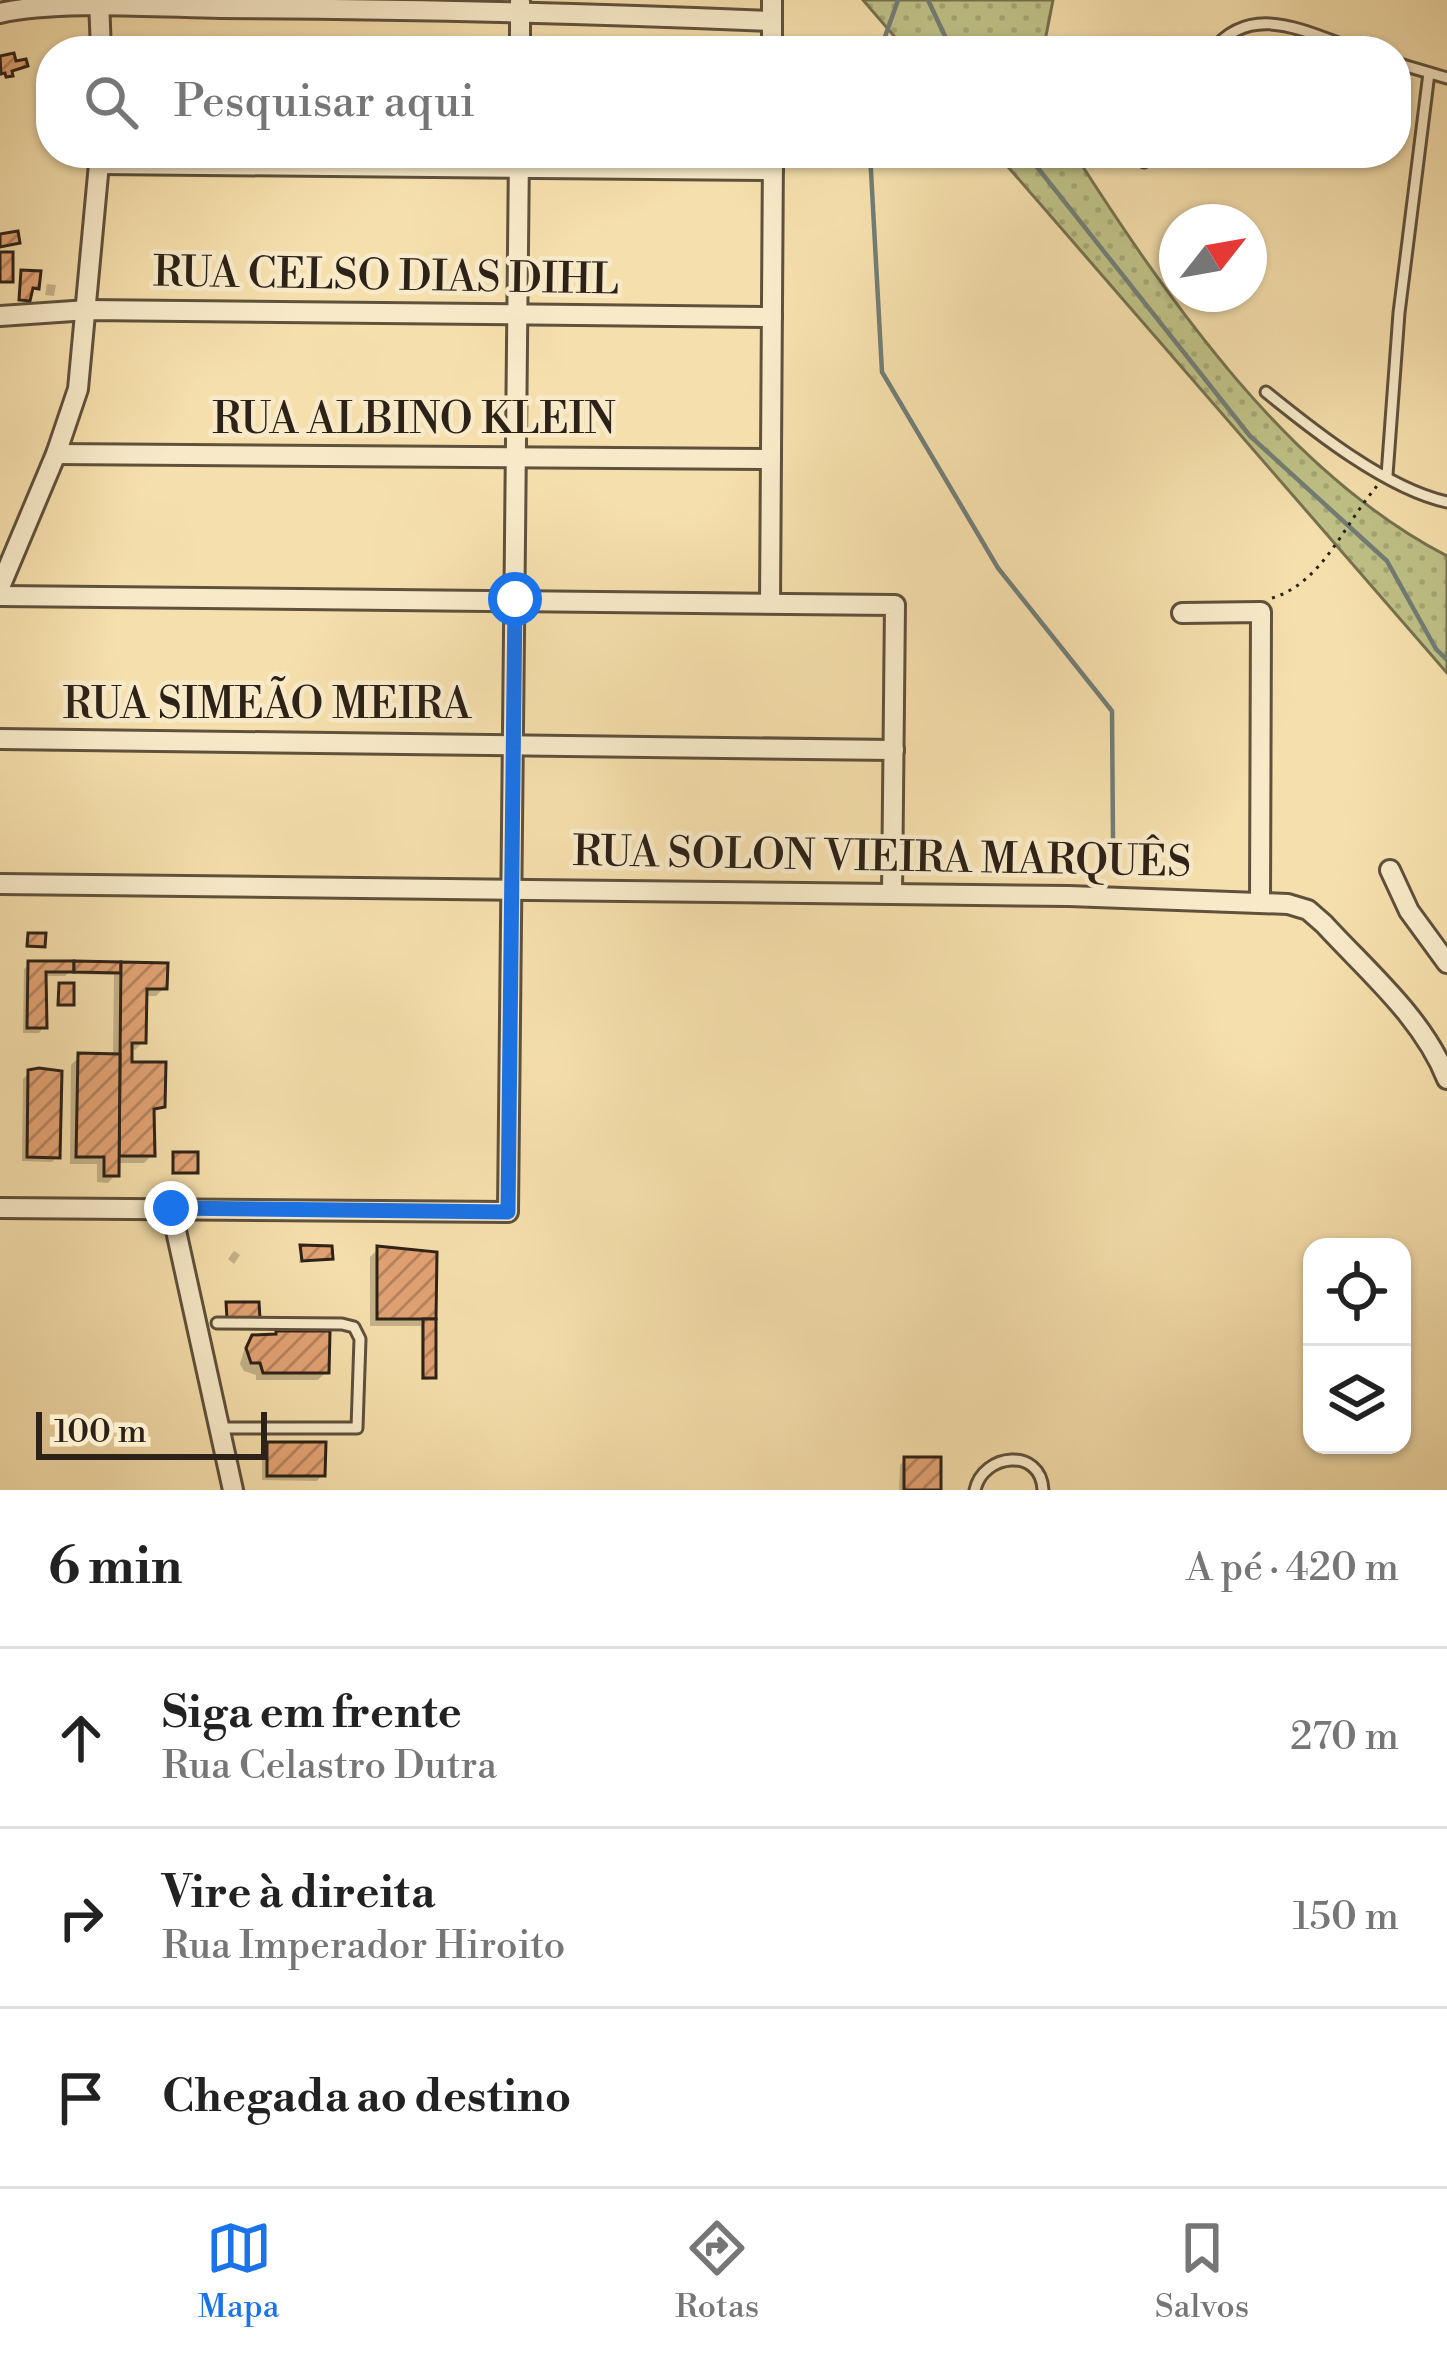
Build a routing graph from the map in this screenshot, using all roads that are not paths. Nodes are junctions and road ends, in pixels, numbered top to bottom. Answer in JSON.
{"nodes":[{"id":1,"x":772,"y":0,"type":"edge"},
{"id":2,"x":99,"y":3,"type":"edge"},
{"id":3,"x":520,"y":5,"type":"edge"},
{"id":4,"x":0,"y":13,"type":"edge"},
{"id":5,"x":772,"y":21,"type":"junction"},
{"id":6,"x":100,"y":36,"type":"edge"},
{"id":7,"x":520,"y":36,"type":"edge"},
{"id":8,"x":772,"y":36,"type":"edge"},
{"id":9,"x":1225,"y":36,"type":"edge"},
{"id":10,"x":1315,"y":36,"type":"edge"},
{"id":11,"x":1411,"y":68,"type":"edge"},
{"id":12,"x":1429,"y":74,"type":"junction"},
{"id":13,"x":1447,"y":78,"type":"edge"},
{"id":14,"x":99,"y":168,"type":"edge"},
{"id":15,"x":519,"y":168,"type":"edge"},
{"id":16,"x":773,"y":168,"type":"edge"},
{"id":17,"x":88,"y":310,"type":"junction"},
{"id":18,"x":518,"y":314,"type":"junction"},
{"id":19,"x":0,"y":316,"type":"edge"},
{"id":20,"x":772,"y":316,"type":"junction"},
{"id":21,"x":1266,"y":392,"type":"dead end"},
{"id":22,"x":56,"y":454,"type":"junction"},
{"id":23,"x":516,"y":456,"type":"junction"},
{"id":24,"x":771,"y":459,"type":"junction"},
{"id":25,"x":1388,"y":475,"type":"junction"},
{"id":26,"x":1447,"y":502,"type":"edge"},
{"id":27,"x":0,"y":591,"type":"edge"},
{"id":28,"x":515,"y":599,"type":"junction"},
{"id":29,"x":770,"y":603,"type":"junction"},
{"id":30,"x":1182,"y":613,"type":"dead end"},
{"id":31,"x":0,"y":740,"type":"edge"},
{"id":32,"x":514,"y":742,"type":"junction"},
{"id":33,"x":894,"y":750,"type":"junction"},
{"id":34,"x":1390,"y":870,"type":"dead end"},
{"id":35,"x":0,"y":884,"type":"edge"},
{"id":36,"x":512,"y":888,"type":"junction"},
{"id":37,"x":892,"y":894,"type":"junction"},
{"id":38,"x":1260,"y":901,"type":"junction"},
{"id":39,"x":1447,"y":963,"type":"edge"},
{"id":40,"x":1447,"y":1079,"type":"edge"},
{"id":41,"x":0,"y":1208,"type":"edge"},
{"id":42,"x":171,"y":1208,"type":"junction"},
{"id":43,"x":217,"y":1323,"type":"dead end"},
{"id":44,"x":219,"y":1428,"type":"junction"},
{"id":45,"x":233,"y":1490,"type":"edge"},
{"id":46,"x":975,"y":1490,"type":"edge"},
{"id":47,"x":1043,"y":1490,"type":"edge"}],
"edges":[{"from":1,"to":5,"type":"street"},
{"from":2,"to":3,"type":"street"},
{"from":2,"to":4,"type":"street"},
{"from":2,"to":6,"type":"street"},
{"from":3,"to":5,"type":"street"},
{"from":3,"to":7,"type":"street"},
{"from":5,"to":8,"type":"street"},
{"from":9,"to":10,"type":"lane"},
{"from":11,"to":12,"type":"lane"},
{"from":12,"to":13,"type":"lane"},
{"from":12,"to":25,"type":"lane"},
{"from":14,"to":17,"type":"street"},
{"from":15,"to":18,"type":"street"},
{"from":16,"to":20,"type":"street"},
{"from":17,"to":18,"type":"street","name":"RUA CELSO DIAS DIHL"},
{"from":17,"to":19,"type":"street","name":"RUA CELSO DIAS DIHL"},
{"from":17,"to":22,"type":"street"},
{"from":18,"to":20,"type":"street","name":"RUA CELSO DIAS DIHL"},
{"from":18,"to":23,"type":"street"},
{"from":20,"to":24,"type":"street"},
{"from":21,"to":25,"type":"lane"},
{"from":22,"to":23,"type":"street","name":"RUA ALBINO KLEIN"},
{"from":22,"to":27,"type":"street"},
{"from":23,"to":24,"type":"street","name":"RUA ALBINO KLEIN"},
{"from":23,"to":28,"type":"street"},
{"from":24,"to":29,"type":"street"},
{"from":25,"to":26,"type":"lane"},
{"from":27,"to":28,"type":"street"},
{"from":28,"to":29,"type":"street"},
{"from":28,"to":32,"type":"street"},
{"from":29,"to":33,"type":"street"},
{"from":30,"to":38,"type":"street"},
{"from":31,"to":32,"type":"street","name":"RUA SIMEÃO MEIRA"},
{"from":32,"to":33,"type":"street","name":"RUA SIMEÃO MEIRA"},
{"from":32,"to":36,"type":"street"},
{"from":33,"to":37,"type":"street"},
{"from":34,"to":39,"type":"street"},
{"from":35,"to":36,"type":"street","name":"RUA SOLON VIEIRA MARQUÊS"},
{"from":36,"to":37,"type":"street","name":"RUA SOLON VIEIRA MARQUÊS"},
{"from":36,"to":42,"type":"street"},
{"from":37,"to":38,"type":"street","name":"RUA SOLON VIEIRA MARQUÊS"},
{"from":38,"to":40,"type":"street","name":"RUA SOLON VIEIRA MARQUÊS"},
{"from":41,"to":42,"type":"street"},
{"from":42,"to":44,"type":"street"},
{"from":43,"to":44,"type":"lane"},
{"from":44,"to":45,"type":"street"},
{"from":46,"to":47,"type":"lane"}]}
